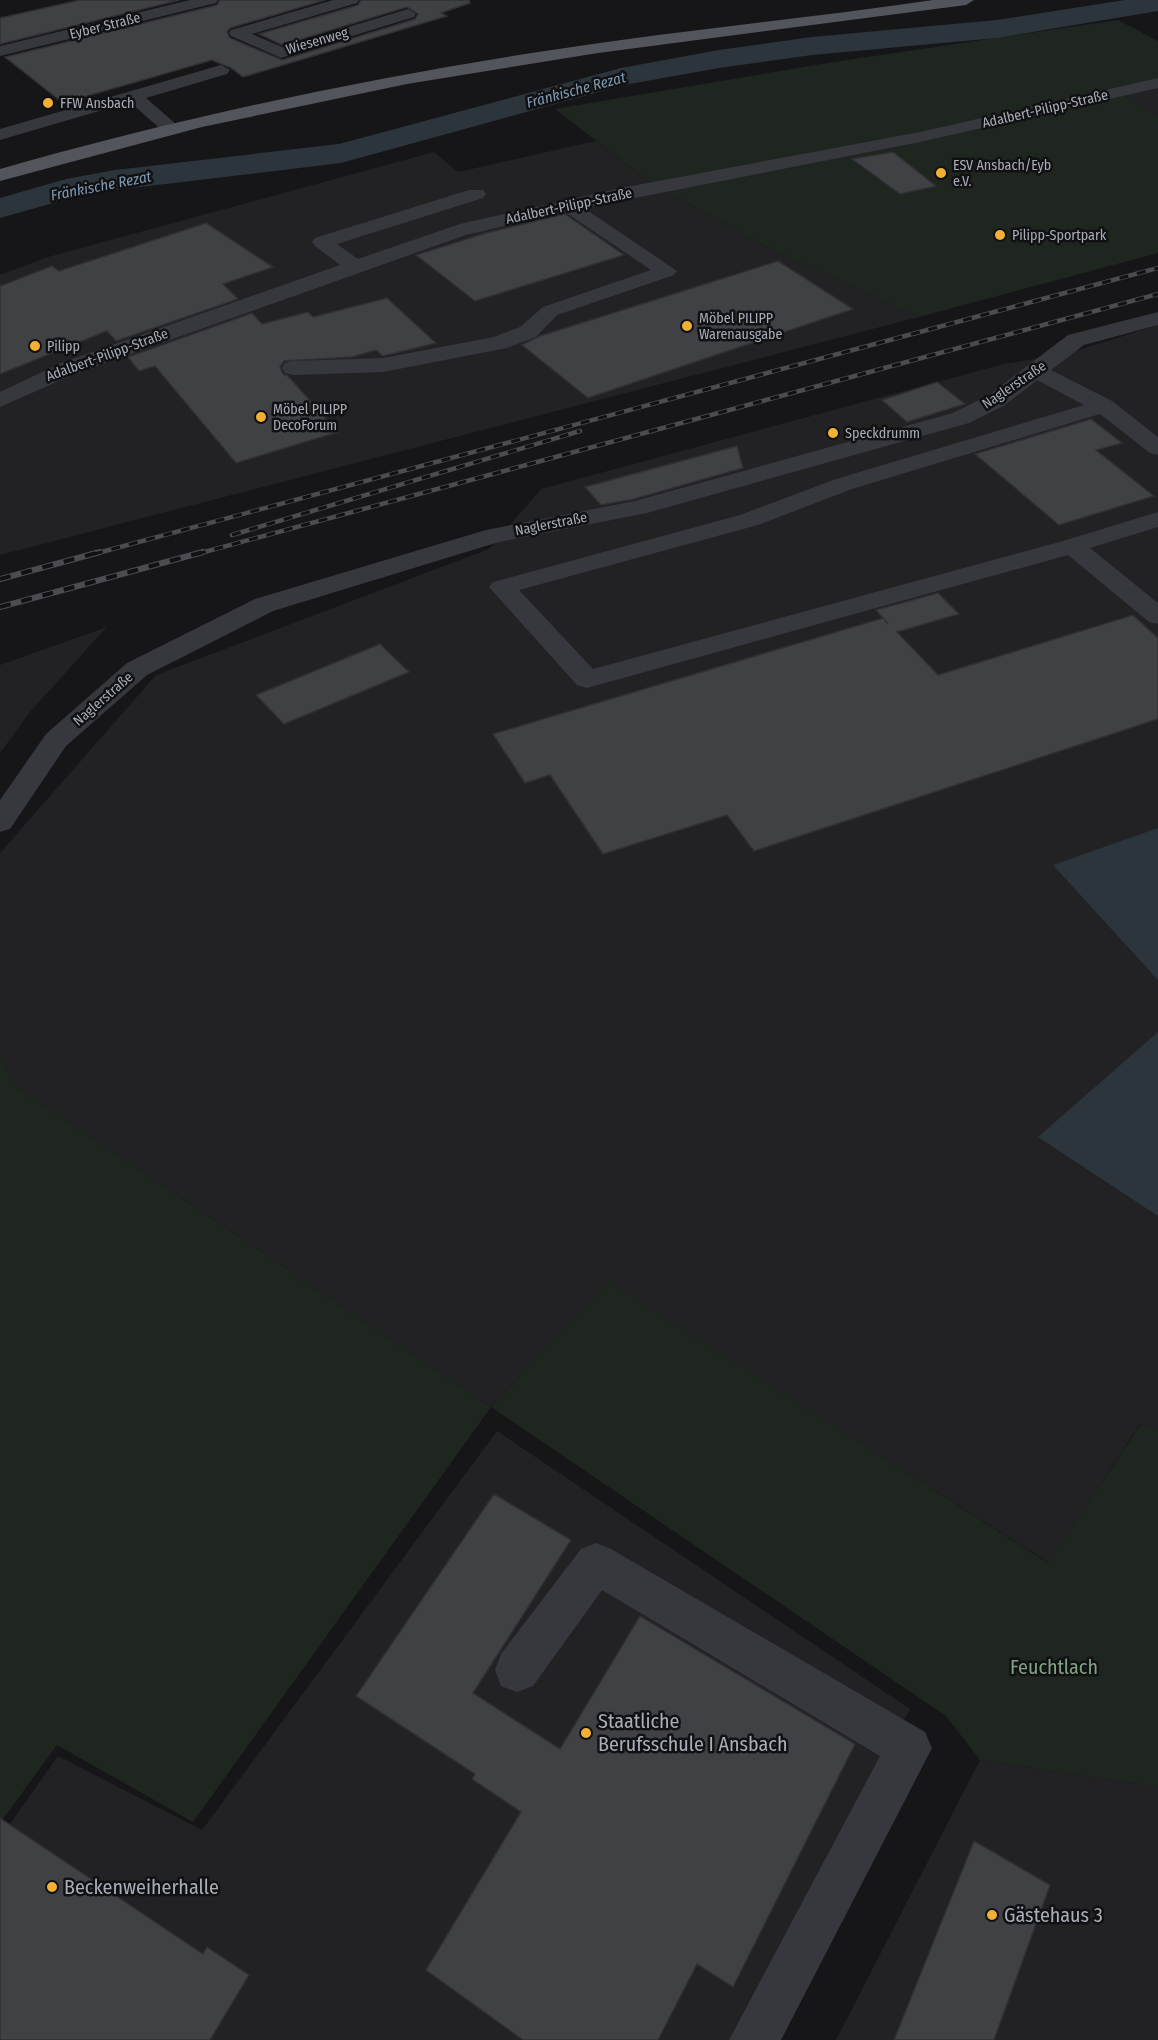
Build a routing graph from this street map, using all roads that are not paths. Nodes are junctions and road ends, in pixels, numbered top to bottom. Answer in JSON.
{"nodes":[{"id":1,"x":210,"y":0,"type":"edge"},
{"id":2,"x":351,"y":0,"type":"edge"},
{"id":3,"x":966,"y":0,"type":"edge"},
{"id":4,"x":173,"y":4,"type":"edge"},
{"id":5,"x":914,"y":4,"type":"edge"},
{"id":6,"x":408,"y":14,"type":"dead end"},
{"id":7,"x":0,"y":51,"type":"edge"},
{"id":8,"x":221,"y":70,"type":"dead end"},
{"id":9,"x":1158,"y":83,"type":"edge"},
{"id":10,"x":133,"y":96,"type":"junction"},
{"id":11,"x":167,"y":126,"type":"junction"},
{"id":12,"x":0,"y":135,"type":"edge"},
{"id":13,"x":0,"y":166,"type":"edge"},
{"id":14,"x":0,"y":175,"type":"edge"},
{"id":15,"x":476,"y":194,"type":"dead end"},
{"id":16,"x":568,"y":206,"type":"junction"},
{"id":17,"x":354,"y":266,"type":"junction"},
{"id":18,"x":1158,"y":318,"type":"edge"},
{"id":19,"x":293,"y":368,"type":"dead end"},
{"id":20,"x":1036,"y":371,"type":"junction"},
{"id":21,"x":0,"y":399,"type":"edge"},
{"id":22,"x":1104,"y":406,"type":"junction"},
{"id":23,"x":1158,"y":448,"type":"edge"},
{"id":24,"x":638,"y":508,"type":"junction"},
{"id":25,"x":1158,"y":519,"type":"edge"},
{"id":26,"x":1072,"y":546,"type":"junction"},
{"id":27,"x":502,"y":587,"type":"junction"},
{"id":28,"x":1158,"y":616,"type":"edge"},
{"id":29,"x":0,"y":822,"type":"edge"},
{"id":30,"x":517,"y":1670,"type":"dead end"},
{"id":31,"x":754,"y":2040,"type":"edge"}],
"edges":[{"from":1,"to":4,"type":"street","name":"Eyber Straße"},
{"from":2,"to":6,"type":"street","name":"Wiesenweg"},
{"from":3,"to":5,"type":"main road"},
{"from":4,"to":7,"type":"street","name":"Eyber Straße"},
{"from":5,"to":11,"type":"main road"},
{"from":8,"to":10,"type":"street"},
{"from":9,"to":16,"type":"street","name":"Adalbert-Pilipp-Straße"},
{"from":10,"to":11,"type":"street"},
{"from":10,"to":12,"type":"street"},
{"from":11,"to":13,"type":"main road"},
{"from":11,"to":14,"type":"main road"},
{"from":15,"to":17,"type":"street"},
{"from":16,"to":17,"type":"street","name":"Adalbert-Pilipp-Straße"},
{"from":16,"to":19,"type":"street"},
{"from":17,"to":21,"type":"street","name":"Adalbert-Pilipp-Straße"},
{"from":18,"to":20,"type":"street","name":"Naglerstraße"},
{"from":20,"to":22,"type":"street"},
{"from":20,"to":24,"type":"street","name":"Naglerstraße"},
{"from":22,"to":23,"type":"street"},
{"from":22,"to":27,"type":"street"},
{"from":24,"to":27,"type":"street"},
{"from":24,"to":29,"type":"street","name":"Naglerstraße"},
{"from":25,"to":26,"type":"street"},
{"from":26,"to":27,"type":"street"},
{"from":26,"to":28,"type":"street"},
{"from":30,"to":31,"type":"street"}]}
